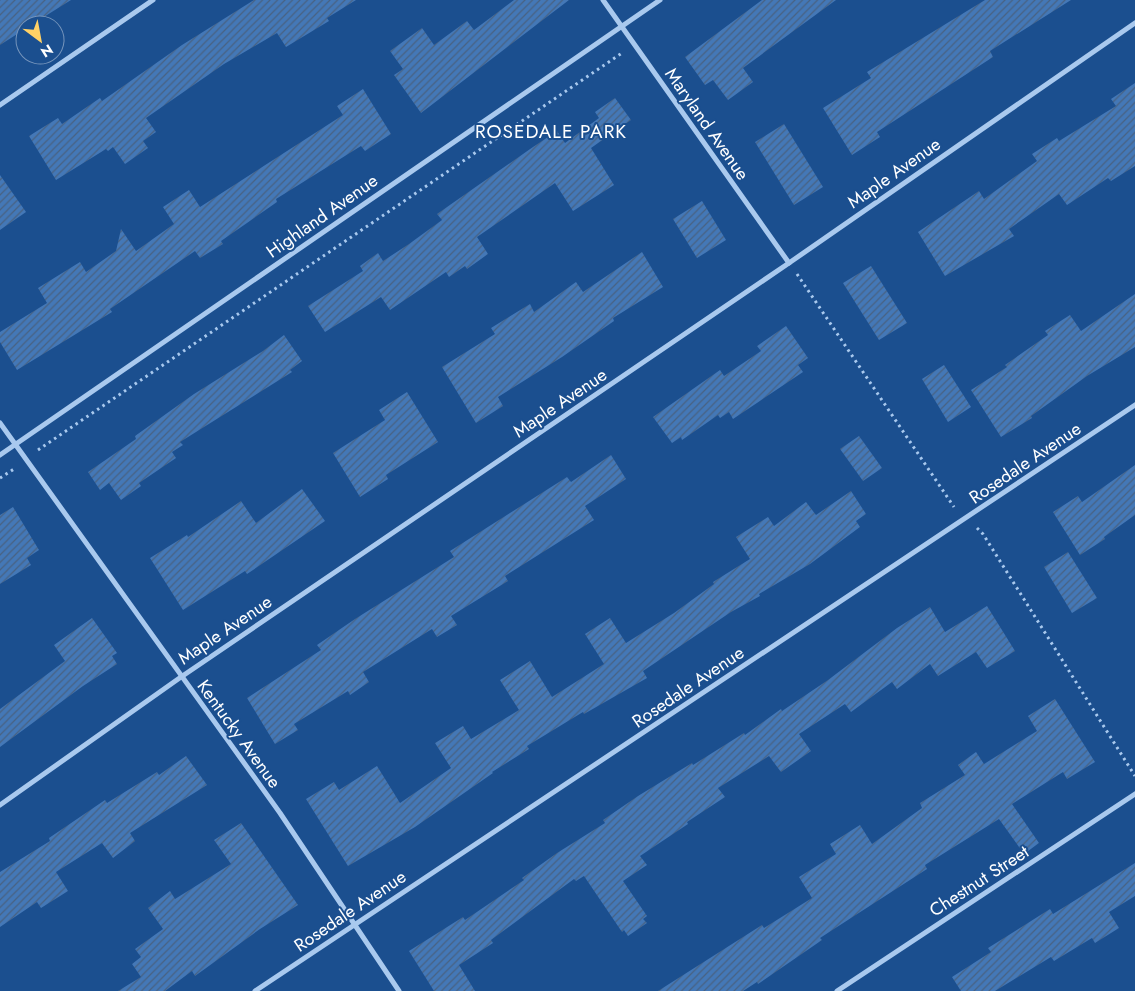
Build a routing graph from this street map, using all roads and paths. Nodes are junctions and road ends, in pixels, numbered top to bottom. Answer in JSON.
{"nodes":[{"id":1,"x":153,"y":0,"type":"edge"},
{"id":2,"x":603,"y":0,"type":"edge"},
{"id":3,"x":660,"y":0,"type":"edge"},
{"id":4,"x":1135,"y":22,"type":"edge"},
{"id":5,"x":622,"y":27,"type":"junction"},
{"id":6,"x":629,"y":60,"type":"dead end"},
{"id":7,"x":0,"y":105,"type":"edge"},
{"id":8,"x":790,"y":263,"type":"junction"},
{"id":9,"x":1135,"y":405,"type":"edge"},
{"id":10,"x":0,"y":423,"type":"edge"},
{"id":11,"x":14,"y":444,"type":"junction"},
{"id":12,"x":0,"y":454,"type":"edge"},
{"id":13,"x":42,"y":459,"type":"dead end"},
{"id":14,"x":953,"y":506,"type":"dead end"},
{"id":15,"x":983,"y":534,"type":"dead end"},
{"id":16,"x":181,"y":677,"type":"junction"},
{"id":17,"x":1135,"y":776,"type":"edge"},
{"id":18,"x":1135,"y":794,"type":"edge"},
{"id":19,"x":0,"y":805,"type":"edge"},
{"id":20,"x":354,"y":926,"type":"junction"},
{"id":21,"x":255,"y":991,"type":"edge"},
{"id":22,"x":399,"y":991,"type":"edge"},
{"id":23,"x":837,"y":991,"type":"edge"}],
"edges":[{"from":1,"to":7,"type":"street"},
{"from":2,"to":5,"type":"street","name":"Maryland Avenue"},
{"from":3,"to":5,"type":"street","name":"Highland Avenue"},
{"from":4,"to":8,"type":"street","name":"Maple Avenue"},
{"from":5,"to":8,"type":"street","name":"Maryland Avenue"},
{"from":5,"to":11,"type":"street","name":"Highland Avenue"},
{"from":6,"to":13,"type":"path"},
{"from":8,"to":14,"type":"path"},
{"from":8,"to":16,"type":"street","name":"Maple Avenue"},
{"from":9,"to":20,"type":"street","name":"Rosedale Avenue"},
{"from":10,"to":11,"type":"street","name":"Kentucky Avenue"},
{"from":11,"to":12,"type":"street","name":"Highland Avenue"},
{"from":11,"to":16,"type":"street","name":"Kentucky Avenue"},
{"from":15,"to":17,"type":"path"},
{"from":16,"to":19,"type":"street","name":"Maple Avenue"},
{"from":16,"to":20,"type":"street","name":"Kentucky Avenue"},
{"from":18,"to":23,"type":"street","name":"Chestnut Street"},
{"from":20,"to":21,"type":"street","name":"Rosedale Avenue"},
{"from":20,"to":22,"type":"street","name":"Kentucky Avenue"}]}
